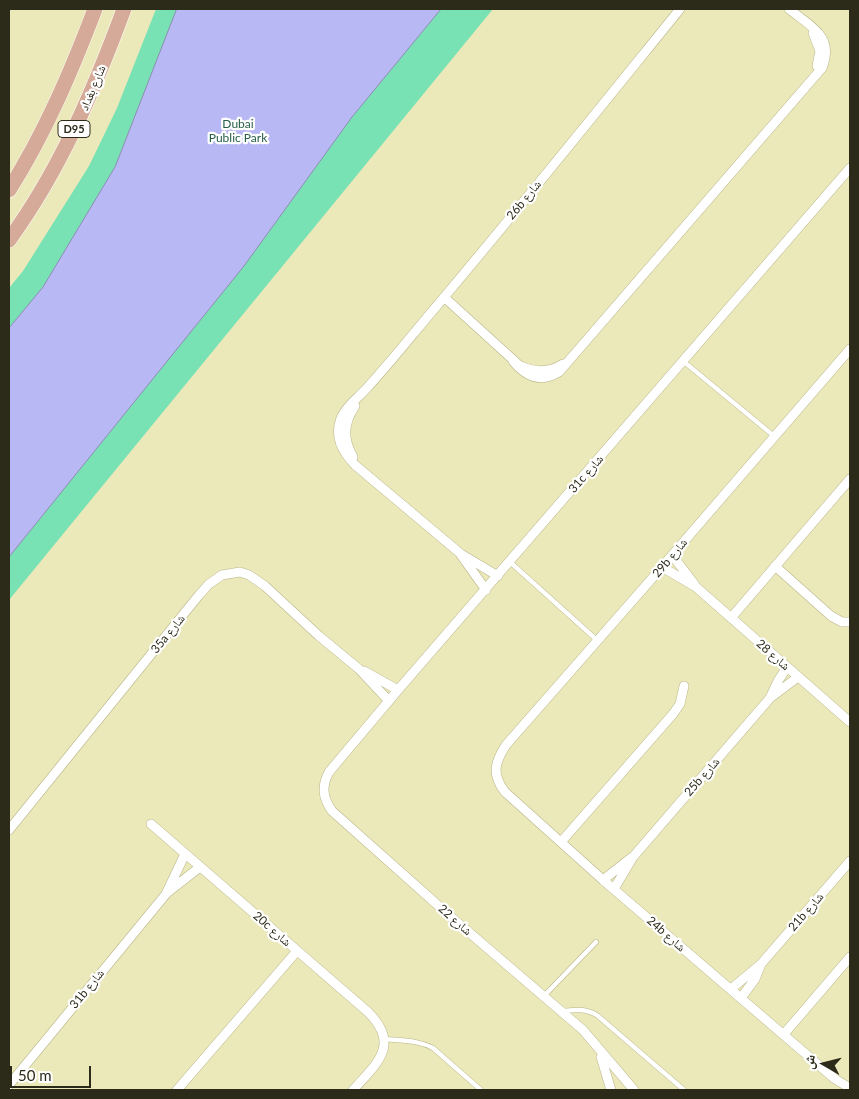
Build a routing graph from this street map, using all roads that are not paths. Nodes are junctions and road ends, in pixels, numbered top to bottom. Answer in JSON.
{"nodes":[{"id":1,"x":95,"y":9,"type":"edge"},
{"id":2,"x":124,"y":9,"type":"edge"},
{"id":3,"x":680,"y":9,"type":"edge"},
{"id":4,"x":789,"y":9,"type":"edge"},
{"id":5,"x":850,"y":168,"type":"edge"},
{"id":6,"x":9,"y":190,"type":"edge"},
{"id":7,"x":9,"y":240,"type":"edge"},
{"id":8,"x":444,"y":297,"type":"junction"},
{"id":9,"x":850,"y":349,"type":"edge"},
{"id":10,"x":684,"y":362,"type":"junction"},
{"id":11,"x":774,"y":436,"type":"junction"},
{"id":12,"x":849,"y":481,"type":"edge"},
{"id":13,"x":461,"y":554,"type":"junction"},
{"id":14,"x":672,"y":555,"type":"junction"},
{"id":15,"x":510,"y":562,"type":"junction"},
{"id":16,"x":775,"y":566,"type":"junction"},
{"id":17,"x":662,"y":567,"type":"junction"},
{"id":18,"x":498,"y":576,"type":"junction"},
{"id":19,"x":696,"y":587,"type":"junction"},
{"id":20,"x":486,"y":590,"type":"junction"},
{"id":21,"x":823,"y":610,"type":"junction"},
{"id":22,"x":850,"y":617,"type":"edge"},
{"id":23,"x":731,"y":618,"type":"junction"},
{"id":24,"x":850,"y":622,"type":"edge"},
{"id":25,"x":598,"y":641,"type":"junction"},
{"id":26,"x":787,"y":667,"type":"junction"},
{"id":27,"x":359,"y":669,"type":"junction"},
{"id":28,"x":798,"y":677,"type":"junction"},
{"id":29,"x":684,"y":686,"type":"dead end"},
{"id":30,"x":398,"y":690,"type":"junction"},
{"id":31,"x":770,"y":698,"type":"junction"},
{"id":32,"x":389,"y":701,"type":"junction"},
{"id":33,"x":850,"y":722,"type":"edge"},
{"id":34,"x":495,"y":770,"type":"joint"},
{"id":35,"x":324,"y":783,"type":"joint"},
{"id":36,"x":151,"y":824,"type":"dead end"},
{"id":37,"x":9,"y":830,"type":"edge"},
{"id":38,"x":561,"y":842,"type":"junction"},
{"id":39,"x":185,"y":854,"type":"junction"},
{"id":40,"x":633,"y":857,"type":"junction"},
{"id":41,"x":850,"y":861,"type":"edge"},
{"id":42,"x":200,"y":867,"type":"junction"},
{"id":43,"x":603,"y":880,"type":"junction"},
{"id":44,"x":614,"y":889,"type":"junction"},
{"id":45,"x":166,"y":894,"type":"junction"},
{"id":46,"x":596,"y":942,"type":"dead end"},
{"id":47,"x":297,"y":951,"type":"junction"},
{"id":48,"x":850,"y":957,"type":"edge"},
{"id":49,"x":761,"y":964,"type":"junction"},
{"id":50,"x":731,"y":989,"type":"junction"},
{"id":51,"x":544,"y":996,"type":"junction"},
{"id":52,"x":741,"y":998,"type":"junction"},
{"id":53,"x":562,"y":1011,"type":"junction"},
{"id":54,"x":784,"y":1034,"type":"junction"},
{"id":55,"x":385,"y":1039,"type":"junction"},
{"id":56,"x":599,"y":1050,"type":"junction"},
{"id":57,"x":9,"y":1085,"type":"edge"},
{"id":58,"x":850,"y":1088,"type":"edge"},
{"id":59,"x":16,"y":1090,"type":"edge"},
{"id":60,"x":177,"y":1090,"type":"edge"},
{"id":61,"x":353,"y":1090,"type":"edge"},
{"id":62,"x":481,"y":1090,"type":"edge"},
{"id":63,"x":611,"y":1090,"type":"edge"},
{"id":64,"x":634,"y":1090,"type":"edge"},
{"id":65,"x":684,"y":1090,"type":"edge"}],
"edges":[{"from":1,"to":6,"type":"main road","number":"D95"},
{"from":2,"to":7,"type":"main road","name":"شارع بغداد","number":"D95"},
{"from":3,"to":8,"type":"street","name":"26b شارع"},
{"from":4,"to":8,"type":"street"},
{"from":5,"to":10,"type":"street","name":"31c شارع"},
{"from":8,"to":13,"type":"street","name":"26b شارع"},
{"from":9,"to":11,"type":"street","name":"29b شارع"},
{"from":10,"to":11,"type":"lane"},
{"from":10,"to":15,"type":"street","name":"31c شارع"},
{"from":11,"to":14,"type":"street","name":"29b شارع"},
{"from":12,"to":16,"type":"street"},
{"from":13,"to":18,"type":"street","name":"26b شارع"},
{"from":13,"to":20,"type":"street","name":"26b شارع"},
{"from":14,"to":17,"type":"street","name":"29b شارع"},
{"from":14,"to":19,"type":"street","name":"شارع 28"},
{"from":15,"to":18,"type":"street","name":"31c شارع"},
{"from":15,"to":25,"type":"lane"},
{"from":16,"to":21,"type":"street"},
{"from":16,"to":23,"type":"street"},
{"from":17,"to":19,"type":"street","name":"شارع 28"},
{"from":17,"to":25,"type":"street","name":"29b شارع"},
{"from":18,"to":20,"type":"street","name":"31c شارع"},
{"from":19,"to":23,"type":"street","name":"شارع 28"},
{"from":20,"to":30,"type":"street","name":"31c شارع"},
{"from":21,"to":22,"type":"street"},
{"from":21,"to":24,"type":"street"},
{"from":23,"to":26,"type":"street","name":"شارع 28"},
{"from":25,"to":34,"type":"street","name":"29b شارع"},
{"from":26,"to":28,"type":"street","name":"شارع 28"},
{"from":26,"to":31,"type":"street","name":"25b شارع"},
{"from":27,"to":30,"type":"street","name":"35a شارع"},
{"from":27,"to":32,"type":"street","name":"35a شارع"},
{"from":27,"to":37,"type":"street","name":"35a شارع"},
{"from":28,"to":31,"type":"street","name":"25b شارع"},
{"from":28,"to":33,"type":"street","name":"شارع 28"},
{"from":29,"to":38,"type":"street"},
{"from":30,"to":32,"type":"street","name":"31c شارع"},
{"from":31,"to":40,"type":"street","name":"25b شارع"},
{"from":32,"to":35,"type":"street","name":"31c شارع"},
{"from":34,"to":38,"type":"street","name":"24b شارع"},
{"from":35,"to":51,"type":"street","name":"شارع 22"},
{"from":36,"to":39,"type":"street","name":"20c شارع"},
{"from":38,"to":43,"type":"street","name":"24b شارع"},
{"from":39,"to":42,"type":"street","name":"20c شارع"},
{"from":39,"to":45,"type":"street","name":"31b شارع"},
{"from":40,"to":43,"type":"street","name":"25b شارع"},
{"from":40,"to":44,"type":"street","name":"25b شارع"},
{"from":41,"to":49,"type":"street","name":"21b شارع"},
{"from":42,"to":45,"type":"street","name":"31b شارع"},
{"from":42,"to":47,"type":"street","name":"20c شارع"},
{"from":43,"to":44,"type":"street","name":"24b شارع"},
{"from":44,"to":50,"type":"street","name":"24b شارع"},
{"from":45,"to":57,"type":"street","name":"31b شارع"},
{"from":46,"to":51,"type":"lane"},
{"from":47,"to":55,"type":"street","name":"20c شارع"},
{"from":47,"to":60,"type":"street"},
{"from":48,"to":54,"type":"street"},
{"from":49,"to":50,"type":"street","name":"21b شارع"},
{"from":49,"to":52,"type":"street","name":"21b شارع"},
{"from":50,"to":52,"type":"street","name":"24b شارع"},
{"from":51,"to":53,"type":"street","name":"شارع 22"},
{"from":52,"to":54,"type":"street","name":"24b شارع"},
{"from":53,"to":56,"type":"street","name":"شارع 22"},
{"from":53,"to":65,"type":"lane"},
{"from":54,"to":58,"type":"street","name":"24b شارع"},
{"from":55,"to":61,"type":"street"},
{"from":55,"to":62,"type":"lane"},
{"from":56,"to":63,"type":"street","name":"شارع 22"},
{"from":56,"to":64,"type":"street","name":"شارع 22"},
{"from":57,"to":59,"type":"street"}]}
